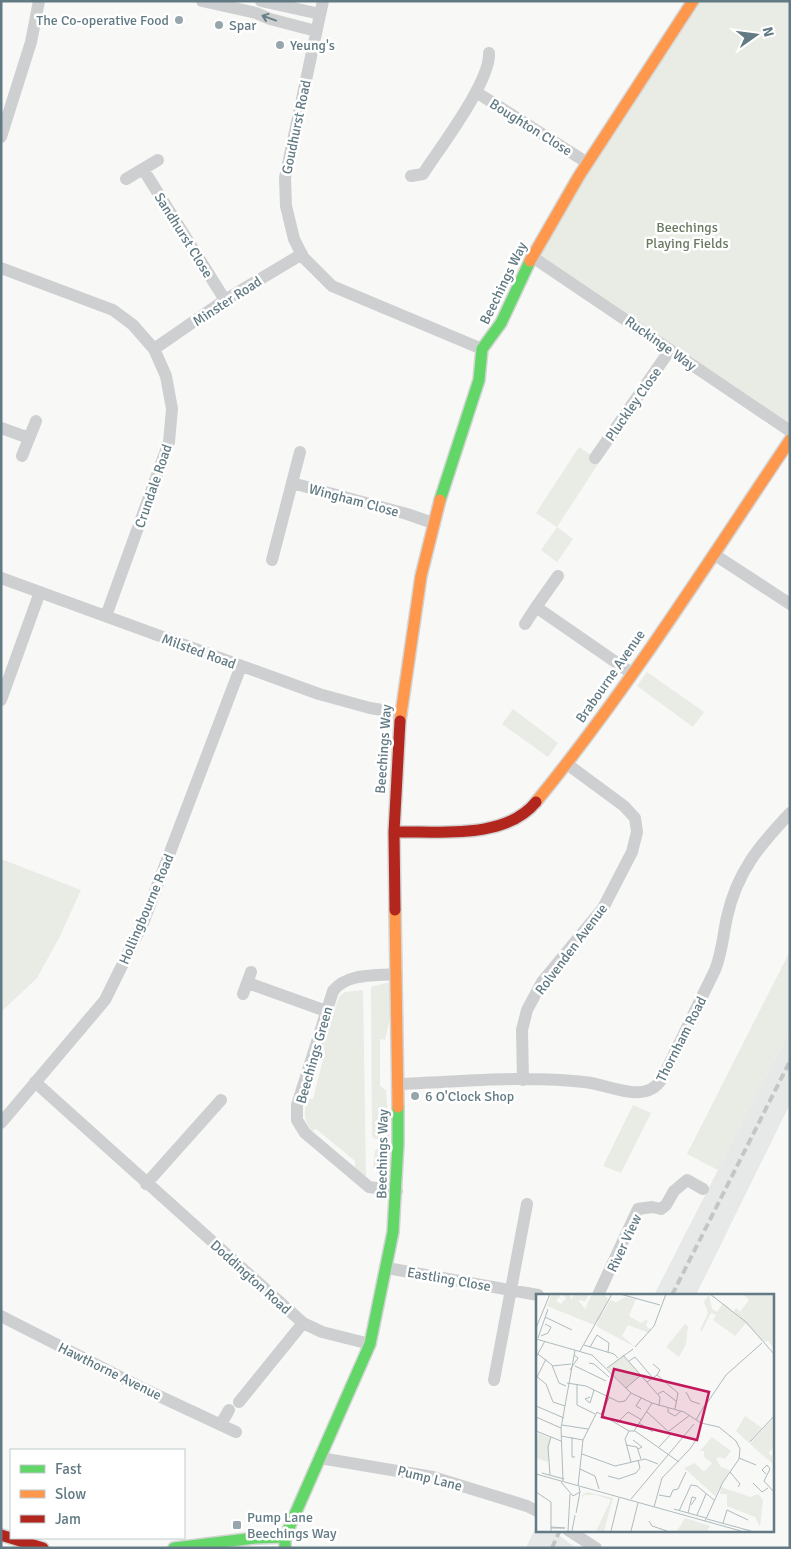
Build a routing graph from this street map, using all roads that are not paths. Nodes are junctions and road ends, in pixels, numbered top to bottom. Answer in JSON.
{"nodes":[{"id":1,"x":38,"y":1,"type":"edge"},
{"id":2,"x":202,"y":1,"type":"edge"},
{"id":3,"x":261,"y":1,"type":"edge"},
{"id":4,"x":693,"y":1,"type":"edge"},
{"id":5,"x":321,"y":8,"type":"edge"},
{"id":6,"x":316,"y":31,"type":"junction"},
{"id":7,"x":489,"y":53,"type":"dead end"},
{"id":8,"x":476,"y":92,"type":"junction"},
{"id":9,"x":1,"y":137,"type":"edge"},
{"id":10,"x":158,"y":160,"type":"dead end"},
{"id":11,"x":586,"y":162,"type":"junction"},
{"id":12,"x":143,"y":169,"type":"junction"},
{"id":13,"x":411,"y":176,"type":"dead end"},
{"id":14,"x":126,"y":179,"type":"dead end"},
{"id":15,"x":302,"y":254,"type":"junction"},
{"id":16,"x":531,"y":256,"type":"junction"},
{"id":17,"x":1,"y":268,"type":"edge"},
{"id":18,"x":226,"y":300,"type":"junction"},
{"id":19,"x":154,"y":349,"type":"junction"},
{"id":20,"x":482,"y":349,"type":"junction"},
{"id":21,"x":670,"y":350,"type":"junction"},
{"id":22,"x":36,"y":420,"type":"dead end"},
{"id":23,"x":1,"y":428,"type":"edge"},
{"id":24,"x":790,"y":431,"type":"edge"},
{"id":25,"x":28,"y":438,"type":"junction"},
{"id":26,"x":790,"y":440,"type":"edge"},
{"id":27,"x":300,"y":452,"type":"dead end"},
{"id":28,"x":22,"y":456,"type":"dead end"},
{"id":29,"x":595,"y":458,"type":"dead end"},
{"id":30,"x":292,"y":483,"type":"junction"},
{"id":31,"x":433,"y":523,"type":"junction"},
{"id":32,"x":715,"y":555,"type":"junction"},
{"id":33,"x":272,"y":560,"type":"dead end"},
{"id":34,"x":558,"y":576,"type":"dead end"},
{"id":35,"x":1,"y":578,"type":"edge"},
{"id":36,"x":40,"y":592,"type":"junction"},
{"id":37,"x":790,"y":604,"type":"edge"},
{"id":38,"x":536,"y":607,"type":"junction"},
{"id":39,"x":106,"y":616,"type":"junction"},
{"id":40,"x":525,"y":624,"type":"dead end"},
{"id":41,"x":241,"y":666,"type":"junction"},
{"id":42,"x":630,"y":672,"type":"junction"},
{"id":43,"x":1,"y":700,"type":"edge"},
{"id":44,"x":400,"y":713,"type":"junction"},
{"id":45,"x":567,"y":764,"type":"junction"},
{"id":46,"x":790,"y":813,"type":"edge"},
{"id":47,"x":394,"y":832,"type":"junction"},
{"id":48,"x":396,"y":974,"type":"junction"},
{"id":49,"x":247,"y":983,"type":"dead end"},
{"id":50,"x":326,"y":1011,"type":"junction"},
{"id":51,"x":523,"y":1080,"type":"junction"},
{"id":52,"x":35,"y":1082,"type":"junction"},
{"id":53,"x":398,"y":1084,"type":"junction"},
{"id":54,"x":221,"y":1100,"type":"dead end"},
{"id":55,"x":1,"y":1122,"type":"edge"},
{"id":56,"x":146,"y":1184,"type":"junction"},
{"id":57,"x":703,"y":1189,"type":"dead end"},
{"id":58,"x":397,"y":1191,"type":"junction"},
{"id":59,"x":527,"y":1204,"type":"dead end"},
{"id":60,"x":387,"y":1268,"type":"junction"},
{"id":61,"x":512,"y":1291,"type":"junction"},
{"id":62,"x":598,"y":1294,"type":"edge"},
{"id":63,"x":536,"y":1295,"type":"edge"},
{"id":64,"x":1,"y":1316,"type":"edge"},
{"id":65,"x":303,"y":1323,"type":"junction"},
{"id":66,"x":370,"y":1344,"type":"junction"},
{"id":67,"x":494,"y":1380,"type":"dead end"},
{"id":68,"x":221,"y":1424,"type":"junction"},
{"id":69,"x":236,"y":1432,"type":"dead end"},
{"id":70,"x":320,"y":1458,"type":"junction"},
{"id":71,"x":536,"y":1510,"type":"edge"},
{"id":72,"x":571,"y":1532,"type":"edge"},
{"id":73,"x":14,"y":1539,"type":"edge"},
{"id":74,"x":285,"y":1543,"type":"edge"},
{"id":75,"x":44,"y":1548,"type":"edge"},
{"id":76,"x":174,"y":1548,"type":"edge"},
{"id":77,"x":596,"y":1548,"type":"edge"}],
"edges":[{"from":1,"to":9,"type":"street"},
{"from":6,"to":2,"type":"street","one_way":true},
{"from":3,"to":5,"type":"street"},
{"from":4,"to":11,"type":"street","name":"Beechings Way"},
{"from":5,"to":6,"type":"street","name":"Goudhurst Road"},
{"from":6,"to":15,"type":"street","name":"Goudhurst Road"},
{"from":7,"to":8,"type":"street","name":"Boughton Close"},
{"from":8,"to":11,"type":"street","name":"Boughton Close"},
{"from":8,"to":13,"type":"street","name":"Boughton Close"},
{"from":10,"to":12,"type":"street"},
{"from":11,"to":16,"type":"street","name":"Beechings Way"},
{"from":12,"to":14,"type":"street"},
{"from":12,"to":18,"type":"street","name":"Sandhurst Close"},
{"from":15,"to":18,"type":"street","name":"Minster Road"},
{"from":15,"to":20,"type":"street","name":"Goudhurst Road"},
{"from":16,"to":20,"type":"street","name":"Beechings Way"},
{"from":16,"to":21,"type":"street","name":"Ruckinge Way"},
{"from":17,"to":19,"type":"street","name":"Crundale Road"},
{"from":18,"to":19,"type":"street","name":"Minster Road"},
{"from":19,"to":39,"type":"street","name":"Crundale Road"},
{"from":20,"to":31,"type":"street","name":"Beechings Way"},
{"from":21,"to":24,"type":"street","name":"Ruckinge Way"},
{"from":21,"to":29,"type":"street","name":"Pluckley Close"},
{"from":22,"to":25,"type":"street"},
{"from":23,"to":25,"type":"street"},
{"from":25,"to":28,"type":"street"},
{"from":26,"to":32,"type":"street","name":"Brabourne Avenue"},
{"from":27,"to":30,"type":"street"},
{"from":30,"to":31,"type":"street","name":"Wingham Close"},
{"from":30,"to":33,"type":"street","name":"Wingham Close"},
{"from":31,"to":44,"type":"street","name":"Beechings Way"},
{"from":32,"to":37,"type":"street"},
{"from":32,"to":42,"type":"street","name":"Brabourne Avenue"},
{"from":34,"to":38,"type":"street"},
{"from":35,"to":36,"type":"street","name":"Milsted Road"},
{"from":36,"to":39,"type":"street","name":"Milsted Road"},
{"from":36,"to":43,"type":"street"},
{"from":38,"to":40,"type":"street"},
{"from":38,"to":42,"type":"street"},
{"from":39,"to":41,"type":"street","name":"Milsted Road"},
{"from":41,"to":44,"type":"street","name":"Milsted Road"},
{"from":41,"to":52,"type":"street","name":"Hollingbourne Road"},
{"from":42,"to":45,"type":"street","name":"Brabourne Avenue"},
{"from":44,"to":47,"type":"street","name":"Beechings Way"},
{"from":45,"to":47,"type":"street","name":"Brabourne Avenue"},
{"from":45,"to":51,"type":"street","name":"Rolvenden Avenue"},
{"from":46,"to":51,"type":"street","name":"Thornham Road"},
{"from":47,"to":48,"type":"street","name":"Beechings Way"},
{"from":48,"to":50,"type":"street","name":"Beechings Green"},
{"from":48,"to":53,"type":"street","name":"Beechings Way"},
{"from":49,"to":50,"type":"street"},
{"from":50,"to":58,"type":"street","name":"Beechings Green"},
{"from":51,"to":53,"type":"street","name":"Thornham Road"},
{"from":52,"to":55,"type":"street","name":"Hollingbourne Road"},
{"from":52,"to":56,"type":"street","name":"Doddington Road"},
{"from":53,"to":58,"type":"street","name":"Beechings Way"},
{"from":54,"to":56,"type":"street"},
{"from":56,"to":65,"type":"street","name":"Doddington Road"},
{"from":57,"to":62,"type":"street","name":"River View"},
{"from":58,"to":60,"type":"street","name":"Beechings Way"},
{"from":59,"to":61,"type":"street"},
{"from":60,"to":61,"type":"street","name":"Eastling Close"},
{"from":60,"to":66,"type":"street","name":"Beechings Way"},
{"from":61,"to":63,"type":"street","name":"Eastling Close"},
{"from":61,"to":67,"type":"street"},
{"from":64,"to":68,"type":"street","name":"Hawthorne Avenue"},
{"from":65,"to":66,"type":"street","name":"Doddington Road"},
{"from":65,"to":68,"type":"street"},
{"from":66,"to":70,"type":"street","name":"Beechings Way"},
{"from":68,"to":69,"type":"street","name":"Hawthorne Avenue"},
{"from":70,"to":71,"type":"street","name":"Pump Lane"},
{"from":70,"to":74,"type":"street","name":"Beechings Way"},
{"from":72,"to":77,"type":"street"},
{"from":73,"to":75,"type":"street"},
{"from":74,"to":76,"type":"street"}]}
